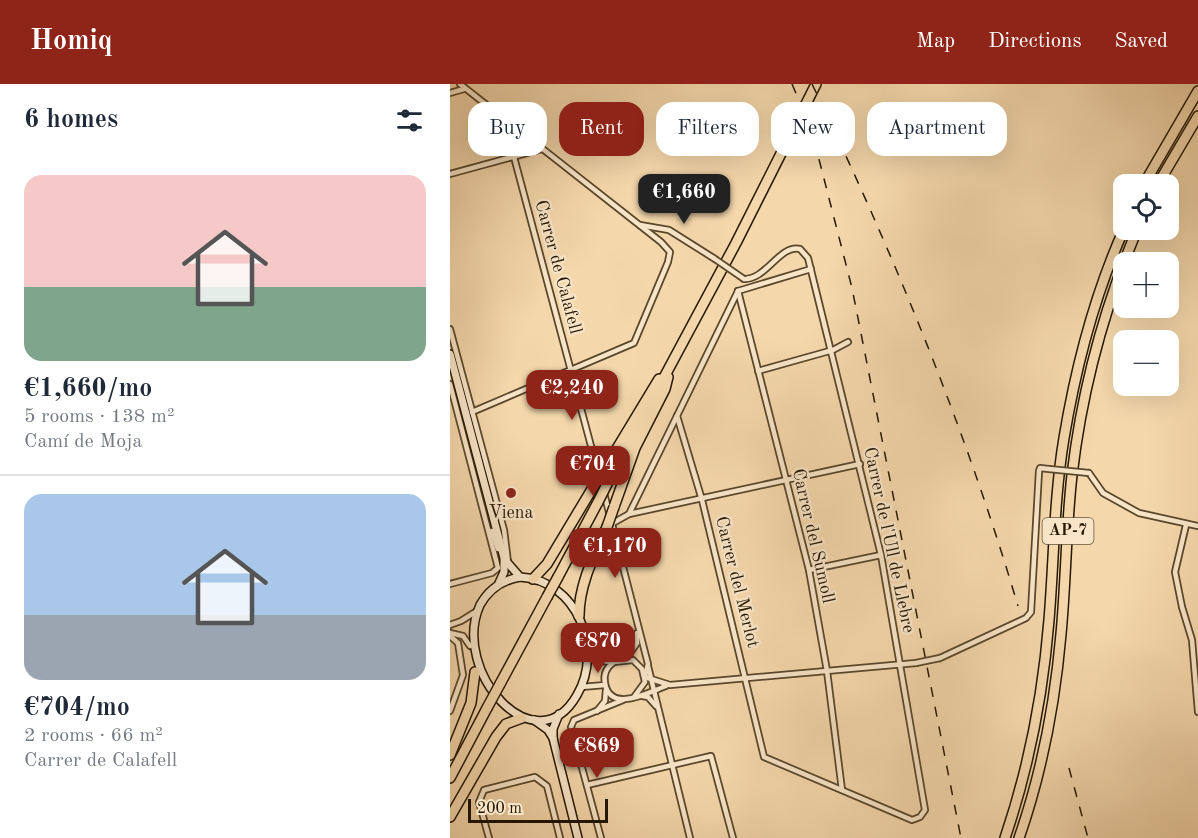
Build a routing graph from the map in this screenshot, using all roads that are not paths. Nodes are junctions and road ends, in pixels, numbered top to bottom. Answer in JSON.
{"nodes":[{"id":1,"x":460,"y":84,"type":"edge"},
{"id":2,"x":816,"y":84,"type":"edge"},
{"id":3,"x":464,"y":89,"type":"junction"},
{"id":4,"x":1198,"y":91,"type":"edge"},
{"id":5,"x":450,"y":93,"type":"edge"},
{"id":6,"x":481,"y":102,"type":"edge"},
{"id":7,"x":1198,"y":116,"type":"edge"},
{"id":8,"x":547,"y":153,"type":"edge"},
{"id":9,"x":518,"y":156,"type":"edge"},
{"id":10,"x":514,"y":157,"type":"junction"},
{"id":11,"x":450,"y":174,"type":"edge"},
{"id":12,"x":1150,"y":174,"type":"edge"},
{"id":13,"x":1164,"y":174,"type":"edge"},
{"id":14,"x":639,"y":225,"type":"junction"},
{"id":15,"x":1120,"y":240,"type":"edge"},
{"id":16,"x":1133,"y":240,"type":"edge"},
{"id":17,"x":811,"y":269,"type":"junction"},
{"id":18,"x":738,"y":291,"type":"junction"},
{"id":19,"x":450,"y":329,"type":"edge"},
{"id":20,"x":848,"y":342,"type":"dead end"},
{"id":21,"x":833,"y":350,"type":"junction"},
{"id":22,"x":450,"y":354,"type":"edge"},
{"id":23,"x":670,"y":366,"type":"junction"},
{"id":24,"x":572,"y":370,"type":"junction"},
{"id":25,"x":758,"y":370,"type":"junction"},
{"id":26,"x":450,"y":384,"type":"edge"},
{"id":27,"x":472,"y":412,"type":"junction"},
{"id":28,"x":458,"y":414,"type":"junction"},
{"id":29,"x":450,"y":416,"type":"edge"},
{"id":30,"x":677,"y":416,"type":"junction"},
{"id":31,"x":860,"y":464,"type":"junction"},
{"id":32,"x":787,"y":481,"type":"junction"},
{"id":33,"x":702,"y":500,"type":"junction"},
{"id":34,"x":629,"y":514,"type":"junction"},
{"id":35,"x":610,"y":525,"type":"junction"},
{"id":36,"x":1186,"y":525,"type":"junction"},
{"id":37,"x":1198,"y":526,"type":"edge"},
{"id":38,"x":881,"y":555,"type":"junction"},
{"id":39,"x":506,"y":561,"type":"junction"},
{"id":40,"x":501,"y":570,"type":"junction"},
{"id":41,"x":808,"y":570,"type":"junction"},
{"id":42,"x":520,"y":577,"type":"junction"},
{"id":43,"x":533,"y":579,"type":"junction"},
{"id":44,"x":450,"y":584,"type":"edge"},
{"id":45,"x":497,"y":585,"type":"junction"},
{"id":46,"x":477,"y":611,"type":"junction"},
{"id":47,"x":579,"y":616,"type":"junction"},
{"id":48,"x":450,"y":625,"type":"edge"},
{"id":49,"x":638,"y":631,"type":"junction"},
{"id":50,"x":450,"y":634,"type":"edge"},
{"id":51,"x":470,"y":646,"type":"junction"},
{"id":52,"x":588,"y":656,"type":"junction"},
{"id":53,"x":626,"y":659,"type":"junction"},
{"id":54,"x":614,"y":662,"type":"junction"},
{"id":55,"x":648,"y":664,"type":"junction"},
{"id":56,"x":900,"y":665,"type":"junction"},
{"id":57,"x":827,"y":671,"type":"junction"},
{"id":58,"x":475,"y":672,"type":"junction"},
{"id":59,"x":645,"y":677,"type":"junction"},
{"id":60,"x":747,"y":678,"type":"junction"},
{"id":61,"x":653,"y":681,"type":"junction"},
{"id":62,"x":670,"y":685,"type":"junction"},
{"id":63,"x":581,"y":687,"type":"junction"},
{"id":64,"x":605,"y":687,"type":"junction"},
{"id":65,"x":655,"y":690,"type":"junction"},
{"id":66,"x":637,"y":696,"type":"junction"},
{"id":67,"x":623,"y":700,"type":"junction"},
{"id":68,"x":657,"y":708,"type":"junction"},
{"id":69,"x":450,"y":711,"type":"edge"},
{"id":70,"x":1198,"y":712,"type":"edge"},
{"id":71,"x":595,"y":713,"type":"junction"},
{"id":72,"x":559,"y":714,"type":"junction"},
{"id":73,"x":522,"y":718,"type":"junction"},
{"id":74,"x":533,"y":719,"type":"junction"},
{"id":75,"x":553,"y":738,"type":"junction"},
{"id":76,"x":450,"y":755,"type":"edge"},
{"id":77,"x":671,"y":764,"type":"junction"},
{"id":78,"x":450,"y":778,"type":"edge"},
{"id":79,"x":587,"y":785,"type":"junction"},
{"id":80,"x":842,"y":790,"type":"junction"},
{"id":81,"x":450,"y":817,"type":"edge"},
{"id":82,"x":489,"y":838,"type":"edge"},
{"id":83,"x":560,"y":838,"type":"edge"},
{"id":84,"x":580,"y":838,"type":"edge"},
{"id":85,"x":602,"y":838,"type":"edge"},
{"id":86,"x":690,"y":838,"type":"edge"},
{"id":87,"x":733,"y":838,"type":"edge"},
{"id":88,"x":1005,"y":838,"type":"edge"},
{"id":89,"x":1019,"y":838,"type":"edge"}],
"edges":[{"from":1,"to":3,"type":"street"},
{"from":2,"to":23,"type":"highway"},
{"from":3,"to":5,"type":"street"},
{"from":3,"to":6,"type":"street"},
{"from":4,"to":12,"type":"highway"},
{"from":7,"to":13,"type":"highway"},
{"from":8,"to":14,"type":"street"},
{"from":9,"to":10,"type":"street"},
{"from":10,"to":11,"type":"street"},
{"from":10,"to":24,"type":"street","name":"Carrer de Calafell"},
{"from":14,"to":17,"type":"street","bridge":true},
{"from":14,"to":24,"type":"street"},
{"from":15,"to":88,"type":"highway","number":"AP-7"},
{"from":16,"to":89,"type":"highway","number":"AP-7"},
{"from":17,"to":18,"type":"street"},
{"from":17,"to":21,"type":"street","name":"Carrer de l'Ull de Llebre"},
{"from":18,"to":25,"type":"street","name":"Carrer del Sumoll"},
{"from":18,"to":30,"type":"street"},
{"from":19,"to":27,"type":"street"},
{"from":20,"to":21,"type":"street"},
{"from":21,"to":25,"type":"street"},
{"from":21,"to":31,"type":"street","name":"Carrer de l'Ull de Llebre"},
{"from":22,"to":39,"type":"street"},
{"from":23,"to":35,"type":"highway","bridge":true},
{"from":23,"to":43,"type":"highway","bridge":true},
{"from":23,"to":78,"type":"highway","bridge":true},
{"from":24,"to":27,"type":"street"},
{"from":24,"to":35,"type":"street","name":"Carrer de Calafell"},
{"from":25,"to":32,"type":"street","name":"Carrer del Sumoll"},
{"from":26,"to":28,"type":"street"},
{"from":27,"to":39,"type":"street"},
{"from":28,"to":29,"type":"street"},
{"from":28,"to":40,"type":"street"},
{"from":30,"to":33,"type":"street","name":"Carrer del Merlot"},
{"from":30,"to":34,"type":"street"},
{"from":31,"to":32,"type":"street"},
{"from":31,"to":38,"type":"street","name":"Carrer de l'Ull de Llebre"},
{"from":32,"to":33,"type":"street"},
{"from":32,"to":41,"type":"street","name":"Carrer del Sumoll"},
{"from":33,"to":34,"type":"street"},
{"from":33,"to":60,"type":"street","name":"Carrer del Merlot"},
{"from":34,"to":35,"type":"street"},
{"from":35,"to":47,"type":"highway"},
{"from":35,"to":49,"type":"street","name":"Carrer de Calafell"},
{"from":36,"to":37,"type":"street"},
{"from":36,"to":56,"type":"street","bridge":true},
{"from":36,"to":70,"type":"street"},
{"from":38,"to":41,"type":"street"},
{"from":38,"to":56,"type":"street","name":"Carrer de l'Ull de Llebre"},
{"from":39,"to":40,"type":"street"},
{"from":39,"to":42,"type":"street"},
{"from":40,"to":44,"type":"street"},
{"from":40,"to":45,"type":"street"},
{"from":41,"to":57,"type":"street","name":"Carrer del Sumoll"},
{"from":42,"to":43,"type":"street"},
{"from":42,"to":45,"type":"street"},
{"from":43,"to":47,"type":"street"},
{"from":45,"to":46,"type":"street"},
{"from":46,"to":48,"type":"street"},
{"from":46,"to":51,"type":"street"},
{"from":47,"to":52,"type":"street"},
{"from":49,"to":53,"type":"street"},
{"from":49,"to":55,"type":"street","name":"Carrer de Calafell"},
{"from":50,"to":51,"type":"street"},
{"from":50,"to":69,"type":"street"},
{"from":51,"to":58,"type":"street"},
{"from":52,"to":54,"type":"street"},
{"from":52,"to":63,"type":"street"},
{"from":53,"to":54,"type":"street"},
{"from":53,"to":59,"type":"street"},
{"from":54,"to":64,"type":"street"},
{"from":55,"to":59,"type":"street"},
{"from":55,"to":61,"type":"street","name":"Carrer de Calafell"},
{"from":56,"to":57,"type":"street"},
{"from":56,"to":80,"type":"street","name":"Carrer de l'Ull de Llebre"},
{"from":57,"to":60,"type":"street"},
{"from":57,"to":80,"type":"street","name":"Carrer del Sumoll"},
{"from":58,"to":73,"type":"street"},
{"from":58,"to":76,"type":"highway"},
{"from":59,"to":61,"type":"street"},
{"from":59,"to":66,"type":"street"},
{"from":60,"to":62,"type":"street"},
{"from":60,"to":80,"type":"street","name":"Carrer del Merlot"},
{"from":61,"to":62,"type":"street"},
{"from":61,"to":65,"type":"street","name":"Carrer de Calafell"},
{"from":62,"to":65,"type":"street"},
{"from":63,"to":64,"type":"street"},
{"from":63,"to":72,"type":"street"},
{"from":64,"to":67,"type":"street"},
{"from":64,"to":71,"type":"street"},
{"from":65,"to":66,"type":"street"},
{"from":65,"to":68,"type":"street","name":"Carrer de Calafell"},
{"from":66,"to":67,"type":"street"},
{"from":66,"to":68,"type":"street"},
{"from":67,"to":71,"type":"street"},
{"from":68,"to":77,"type":"street","name":"Carrer de Calafell"},
{"from":71,"to":79,"type":"street"},
{"from":72,"to":74,"type":"street"},
{"from":72,"to":75,"type":"street"},
{"from":73,"to":74,"type":"street"},
{"from":73,"to":81,"type":"highway"},
{"from":74,"to":75,"type":"street"},
{"from":75,"to":84,"type":"street"},
{"from":77,"to":79,"type":"street"},
{"from":77,"to":86,"type":"street","name":"Carrer de Calafell"},
{"from":77,"to":87,"type":"street"},
{"from":79,"to":85,"type":"street"},
{"from":82,"to":83,"type":"street"}]}
